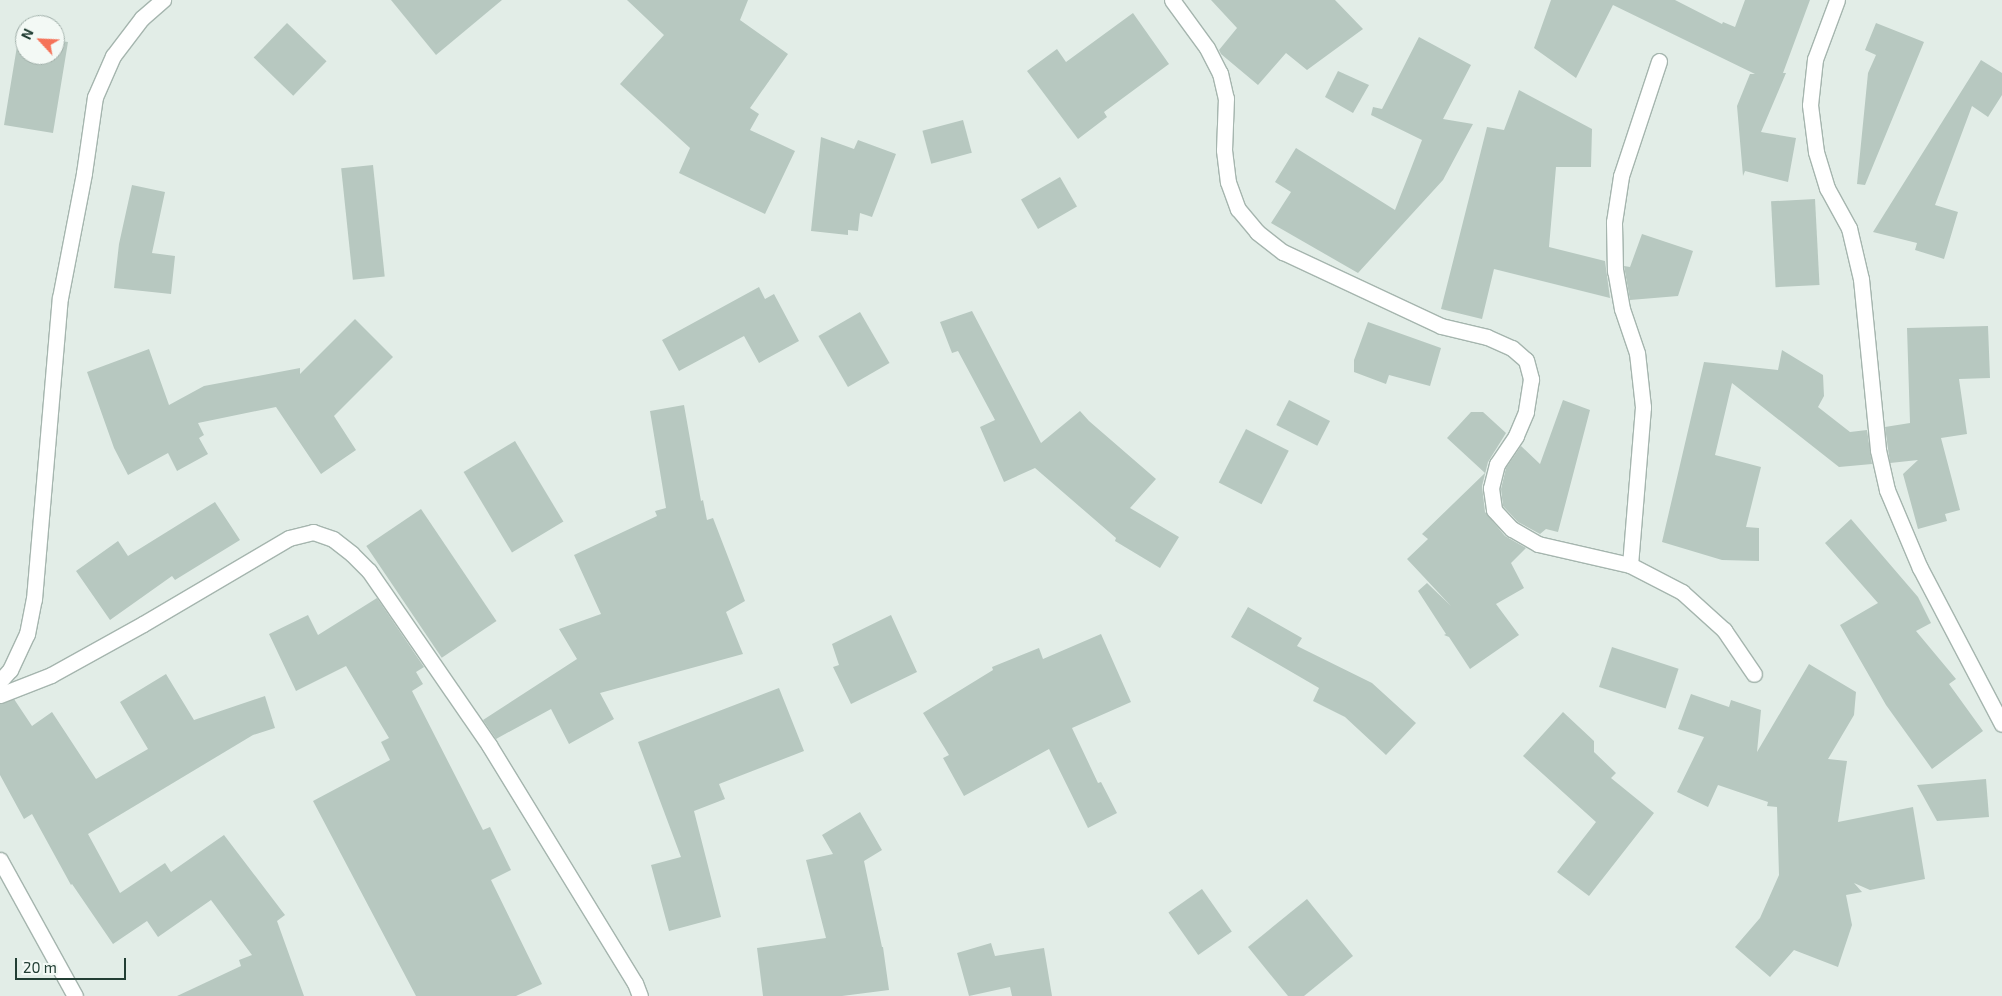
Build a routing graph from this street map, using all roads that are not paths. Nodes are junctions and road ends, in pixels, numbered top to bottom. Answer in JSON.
{"nodes":[{"id":1,"x":163,"y":0,"type":"edge"},
{"id":2,"x":1172,"y":0,"type":"edge"},
{"id":3,"x":1837,"y":0,"type":"edge"},
{"id":4,"x":1659,"y":61,"type":"dead end"},
{"id":5,"x":1630,"y":566,"type":"junction"},
{"id":6,"x":1754,"y":674,"type":"dead end"},
{"id":7,"x":0,"y":681,"type":"edge"},
{"id":8,"x":0,"y":695,"type":"edge"},
{"id":9,"x":2002,"y":724,"type":"edge"},
{"id":10,"x":0,"y":860,"type":"edge"},
{"id":11,"x":75,"y":996,"type":"edge"},
{"id":12,"x":640,"y":996,"type":"edge"}],
"edges":[{"from":1,"to":7,"type":"street"},
{"from":2,"to":5,"type":"street"},
{"from":3,"to":9,"type":"street"},
{"from":4,"to":5,"type":"street"},
{"from":5,"to":6,"type":"street"},
{"from":8,"to":12,"type":"street"},
{"from":10,"to":11,"type":"street"}]}
